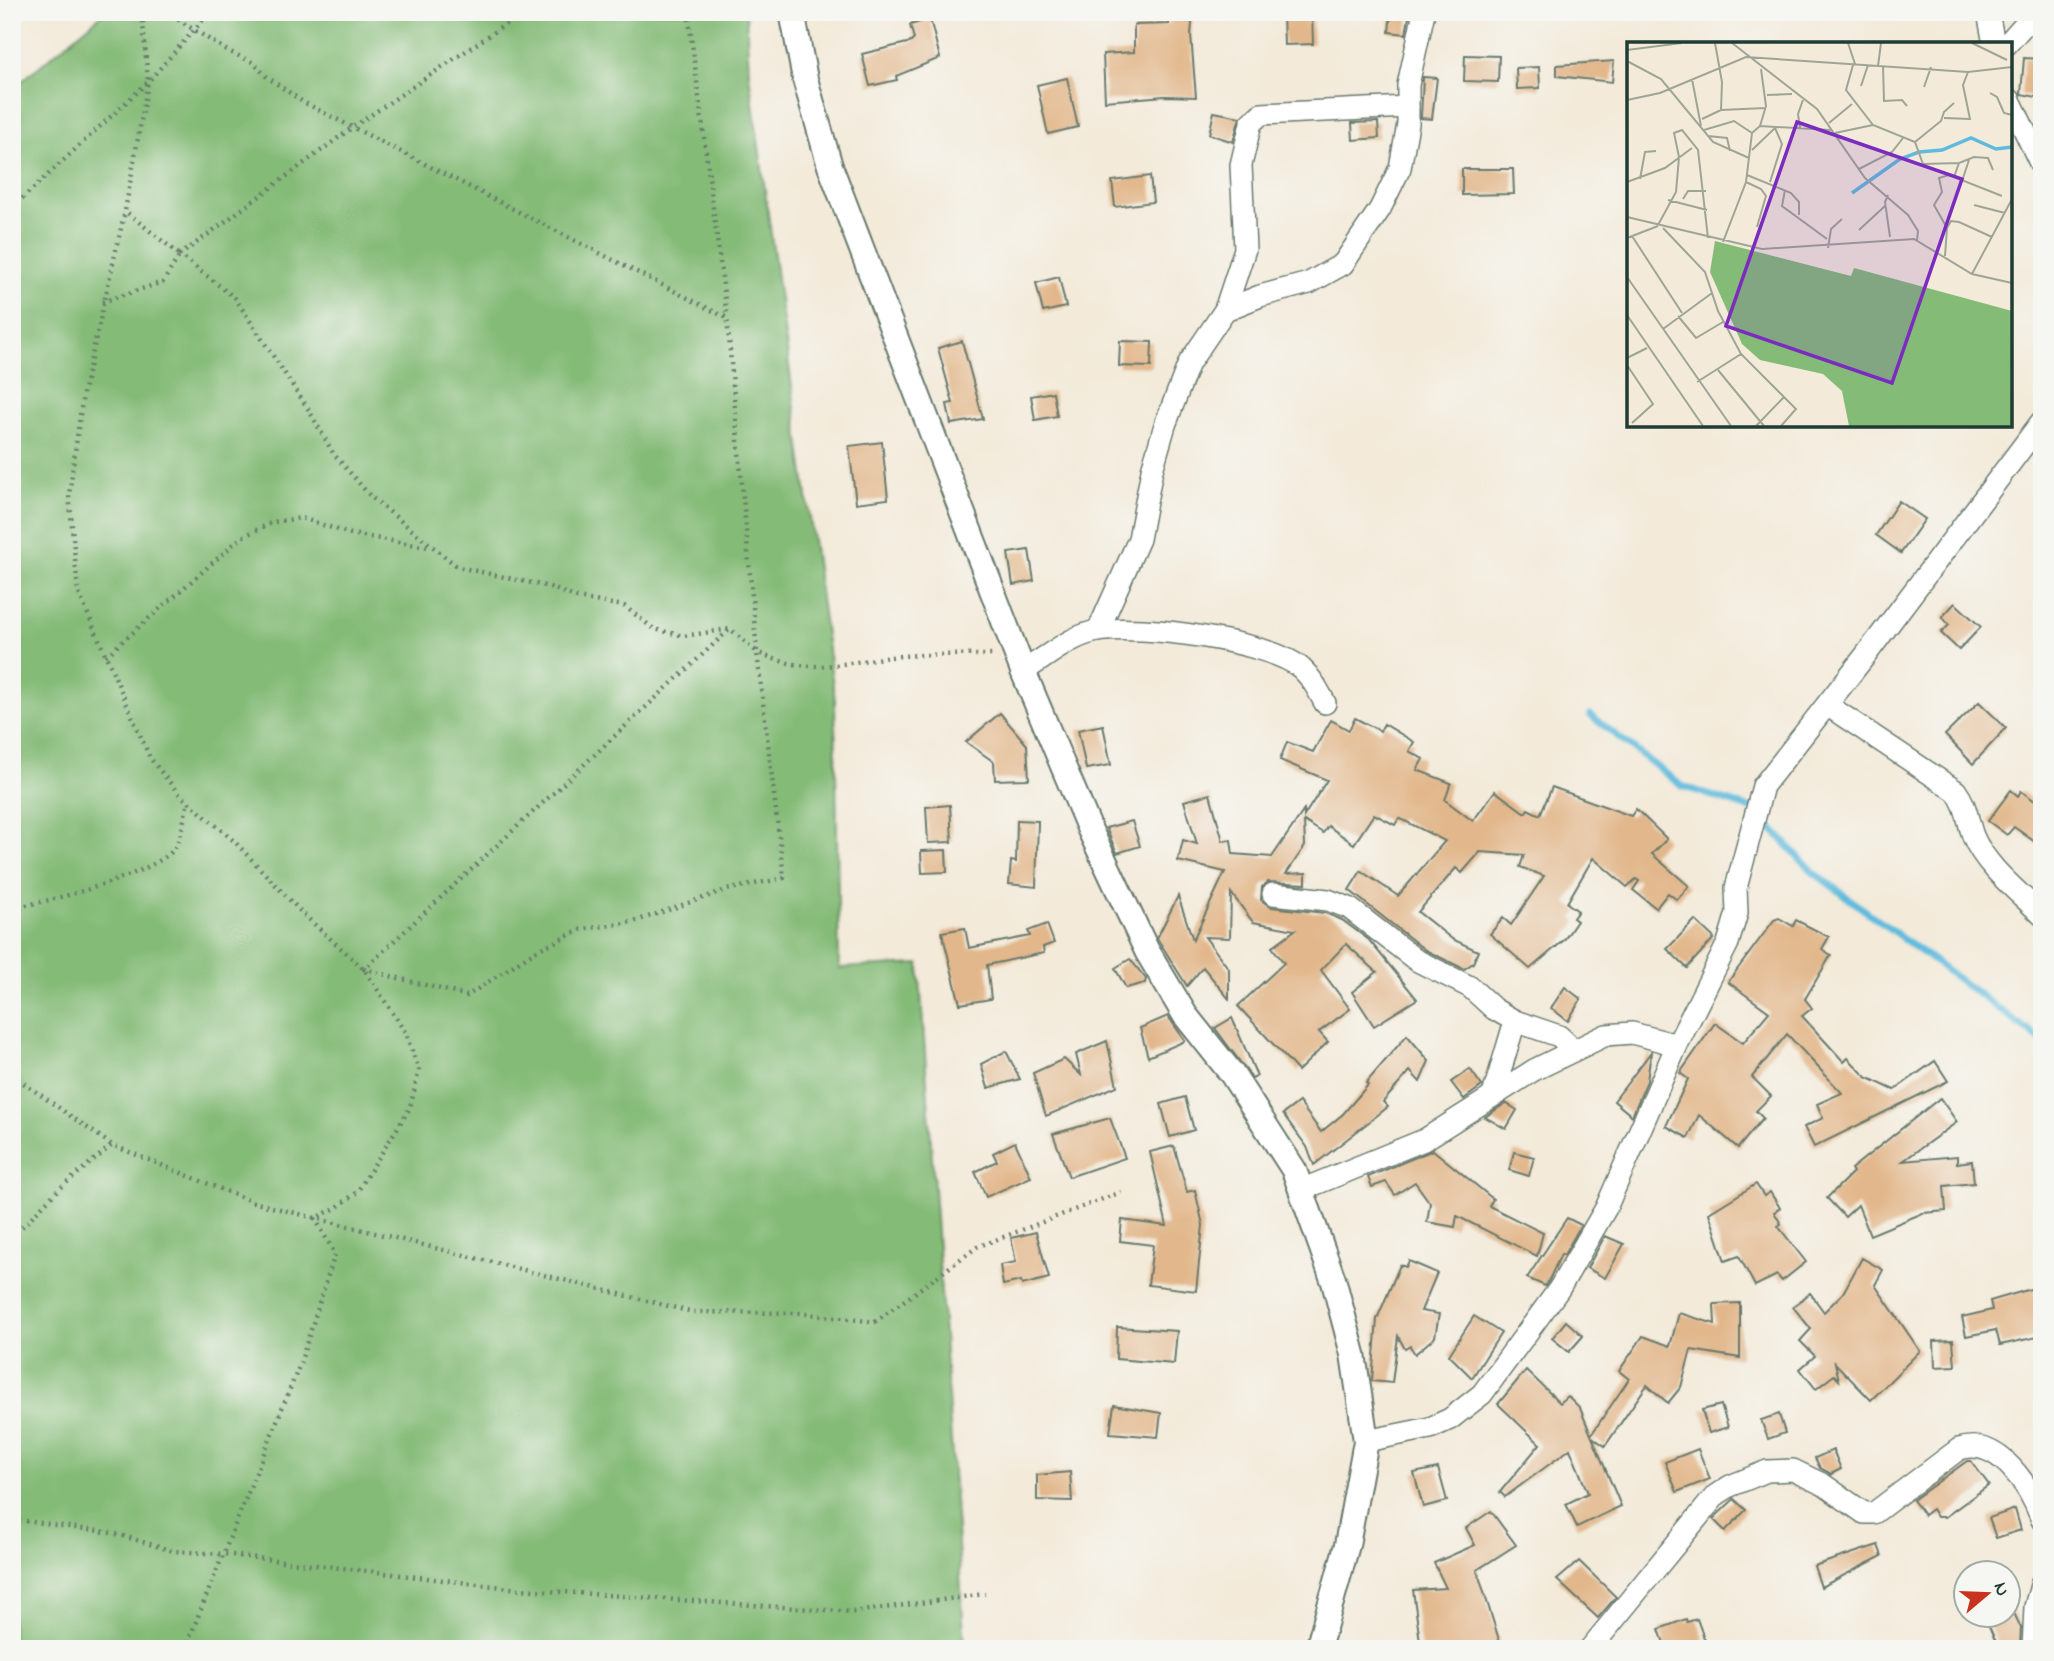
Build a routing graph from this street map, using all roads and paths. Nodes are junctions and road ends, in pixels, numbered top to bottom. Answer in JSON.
{"nodes":[{"id":1,"x":142,"y":12,"type":"edge"},
{"id":2,"x":166,"y":12,"type":"edge"},
{"id":3,"x":209,"y":12,"type":"edge"},
{"id":4,"x":524,"y":12,"type":"edge"},
{"id":5,"x":688,"y":12,"type":"edge"},
{"id":6,"x":792,"y":12,"type":"edge"},
{"id":7,"x":1424,"y":12,"type":"edge"},
{"id":8,"x":1988,"y":12,"type":"edge"},
{"id":9,"x":2042,"y":15,"type":"edge"},
{"id":10,"x":194,"y":29,"type":"junction"},
{"id":11,"x":1994,"y":42,"type":"edge"},
{"id":12,"x":2009,"y":42,"type":"edge"},
{"id":13,"x":148,"y":82,"type":"junction"},
{"id":14,"x":2012,"y":104,"type":"edge"},
{"id":15,"x":1408,"y":107,"type":"junction"},
{"id":16,"x":353,"y":128,"type":"junction"},
{"id":17,"x":2042,"y":167,"type":"edge"},
{"id":18,"x":12,"y":208,"type":"edge"},
{"id":19,"x":125,"y":211,"type":"junction"},
{"id":20,"x":180,"y":255,"type":"junction"},
{"id":21,"x":103,"y":302,"type":"junction"},
{"id":22,"x":1225,"y":310,"type":"junction"},
{"id":23,"x":727,"y":318,"type":"junction"},
{"id":24,"x":2042,"y":421,"type":"edge"},
{"id":25,"x":430,"y":547,"type":"junction"},
{"id":26,"x":730,"y":629,"type":"junction"},
{"id":27,"x":1098,"y":631,"type":"junction"},
{"id":28,"x":757,"y":652,"type":"junction"},
{"id":29,"x":106,"y":656,"type":"junction"},
{"id":30,"x":1021,"y":663,"type":"junction"},
{"id":31,"x":1325,"y":703,"type":"dead end"},
{"id":32,"x":1827,"y":705,"type":"junction"},
{"id":33,"x":188,"y":802,"type":"junction"},
{"id":34,"x":1273,"y":894,"type":"dead end"},
{"id":35,"x":12,"y":907,"type":"edge"},
{"id":36,"x":2042,"y":915,"type":"edge"},
{"id":37,"x":364,"y":969,"type":"junction"},
{"id":38,"x":1515,"y":1021,"type":"junction"},
{"id":39,"x":1677,"y":1045,"type":"junction"},
{"id":40,"x":1574,"y":1050,"type":"junction"},
{"id":41,"x":12,"y":1076,"type":"edge"},
{"id":42,"x":1493,"y":1095,"type":"junction"},
{"id":43,"x":112,"y":1145,"type":"junction"},
{"id":44,"x":1300,"y":1190,"type":"junction"},
{"id":45,"x":1121,"y":1192,"type":"dead end"},
{"id":46,"x":315,"y":1218,"type":"junction"},
{"id":47,"x":12,"y":1237,"type":"edge"},
{"id":48,"x":1366,"y":1441,"type":"junction"},
{"id":49,"x":12,"y":1519,"type":"edge"},
{"id":50,"x":2042,"y":1520,"type":"edge"},
{"id":51,"x":223,"y":1554,"type":"junction"},
{"id":52,"x":2042,"y":1582,"type":"edge"},
{"id":53,"x":985,"y":1594,"type":"dead end"},
{"id":54,"x":186,"y":1649,"type":"edge"},
{"id":55,"x":1318,"y":1649,"type":"edge"},
{"id":56,"x":1590,"y":1649,"type":"edge"},
{"id":57,"x":2033,"y":1649,"type":"edge"}],
"edges":[{"from":1,"to":13,"type":"path"},
{"from":2,"to":10,"type":"path"},
{"from":3,"to":10,"type":"path"},
{"from":4,"to":16,"type":"path"},
{"from":5,"to":23,"type":"path"},
{"from":6,"to":30,"type":"street"},
{"from":7,"to":15,"type":"street"},
{"from":8,"to":11,"type":"street"},
{"from":9,"to":12,"type":"street"},
{"from":10,"to":13,"type":"path"},
{"from":10,"to":16,"type":"path"},
{"from":13,"to":18,"type":"path"},
{"from":13,"to":19,"type":"path"},
{"from":14,"to":17,"type":"street"},
{"from":15,"to":22,"type":"street"},
{"from":15,"to":22,"type":"street"},
{"from":16,"to":20,"type":"path"},
{"from":16,"to":23,"type":"path"},
{"from":19,"to":20,"type":"path"},
{"from":19,"to":21,"type":"path"},
{"from":20,"to":21,"type":"path"},
{"from":20,"to":25,"type":"path"},
{"from":21,"to":29,"type":"path"},
{"from":22,"to":27,"type":"street"},
{"from":23,"to":28,"type":"path"},
{"from":24,"to":32,"type":"street"},
{"from":25,"to":26,"type":"path"},
{"from":25,"to":29,"type":"path"},
{"from":26,"to":28,"type":"path"},
{"from":26,"to":37,"type":"path"},
{"from":27,"to":30,"type":"street"},
{"from":27,"to":31,"type":"street"},
{"from":28,"to":30,"type":"path"},
{"from":28,"to":37,"type":"path"},
{"from":29,"to":33,"type":"path"},
{"from":30,"to":44,"type":"street"},
{"from":32,"to":36,"type":"street"},
{"from":32,"to":39,"type":"street"},
{"from":33,"to":35,"type":"path"},
{"from":33,"to":37,"type":"path"},
{"from":34,"to":38,"type":"street"},
{"from":37,"to":46,"type":"path"},
{"from":38,"to":40,"type":"street"},
{"from":38,"to":42,"type":"street"},
{"from":39,"to":40,"type":"street"},
{"from":39,"to":48,"type":"street"},
{"from":40,"to":42,"type":"street"},
{"from":41,"to":43,"type":"path"},
{"from":42,"to":44,"type":"street"},
{"from":43,"to":46,"type":"path"},
{"from":43,"to":47,"type":"path"},
{"from":44,"to":48,"type":"street"},
{"from":45,"to":46,"type":"path"},
{"from":46,"to":51,"type":"path"},
{"from":48,"to":55,"type":"street"},
{"from":49,"to":51,"type":"path"},
{"from":50,"to":56,"type":"street"},
{"from":51,"to":53,"type":"path"},
{"from":51,"to":54,"type":"path"},
{"from":52,"to":57,"type":"street"}]}
